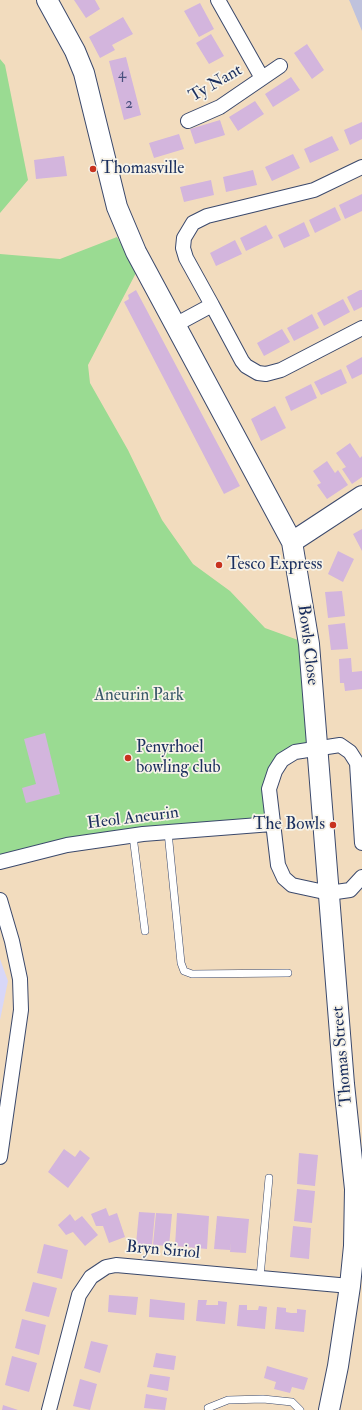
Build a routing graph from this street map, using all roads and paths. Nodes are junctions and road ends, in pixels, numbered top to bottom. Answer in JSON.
{"nodes":[{"id":1,"x":47,"y":0,"type":"edge"},
{"id":2,"x":218,"y":0,"type":"edge"},
{"id":3,"x":280,"y":66,"type":"dead end"},
{"id":4,"x":262,"y":78,"type":"junction"},
{"id":5,"x":188,"y":121,"type":"dead end"},
{"id":6,"x":362,"y":167,"type":"edge"},
{"id":7,"x":212,"y":305,"type":"junction"},
{"id":8,"x":175,"y":325,"type":"junction"},
{"id":9,"x":362,"y":328,"type":"edge"},
{"id":10,"x":362,"y":496,"type":"edge"},
{"id":11,"x":292,"y":542,"type":"junction"},
{"id":12,"x":318,"y":749,"type":"junction"},
{"id":13,"x":361,"y":816,"type":"edge"},
{"id":14,"x":272,"y":824,"type":"junction"},
{"id":15,"x":168,"y":832,"type":"junction"},
{"id":16,"x":133,"y":836,"type":"junction"},
{"id":17,"x":362,"y":843,"type":"edge"},
{"id":18,"x":0,"y":862,"type":"edge"},
{"id":19,"x":362,"y":877,"type":"edge"},
{"id":20,"x":329,"y":893,"type":"junction"},
{"id":21,"x":0,"y":900,"type":"edge"},
{"id":22,"x":145,"y":931,"type":"dead end"},
{"id":23,"x":288,"y":973,"type":"dead end"},
{"id":24,"x":0,"y":1157,"type":"edge"},
{"id":25,"x":269,"y":1178,"type":"dead end"},
{"id":26,"x":260,"y":1277,"type":"junction"},
{"id":27,"x":350,"y":1286,"type":"junction"},
{"id":28,"x":208,"y":1408,"type":"dead end"},
{"id":29,"x":49,"y":1410,"type":"edge"},
{"id":30,"x":300,"y":1410,"type":"edge"},
{"id":31,"x":329,"y":1410,"type":"edge"}],
"edges":[{"from":1,"to":8,"type":"main road","name":"Bowls Close"},
{"from":2,"to":4,"type":"street","name":"Ty Nant"},
{"from":3,"to":4,"type":"street","name":"Ty Nant"},
{"from":4,"to":5,"type":"street","name":"Ty Nant"},
{"from":6,"to":7,"type":"street"},
{"from":7,"to":8,"type":"street"},
{"from":7,"to":9,"type":"street"},
{"from":8,"to":11,"type":"main road","name":"Bowls Close"},
{"from":10,"to":11,"type":"main road"},
{"from":11,"to":12,"type":"main road","name":"Bowls Close"},
{"from":12,"to":13,"type":"street"},
{"from":12,"to":14,"type":"street"},
{"from":12,"to":20,"type":"main road","name":"Thomas Street"},
{"from":13,"to":17,"type":"street"},
{"from":14,"to":15,"type":"street","name":"Heol Aneurin"},
{"from":14,"to":20,"type":"street"},
{"from":15,"to":16,"type":"street","name":"Heol Aneurin"},
{"from":15,"to":23,"type":"lane"},
{"from":16,"to":18,"type":"street","name":"Heol Aneurin"},
{"from":16,"to":22,"type":"lane"},
{"from":19,"to":20,"type":"street"},
{"from":20,"to":27,"type":"main road","name":"Thomas Street"},
{"from":21,"to":24,"type":"street"},
{"from":25,"to":26,"type":"lane"},
{"from":26,"to":27,"type":"street","name":"Bryn Siriol"},
{"from":26,"to":29,"type":"street","name":"Bryn Siriol"},
{"from":27,"to":31,"type":"main road","name":"Thomas Street"},
{"from":28,"to":30,"type":"lane"}]}
